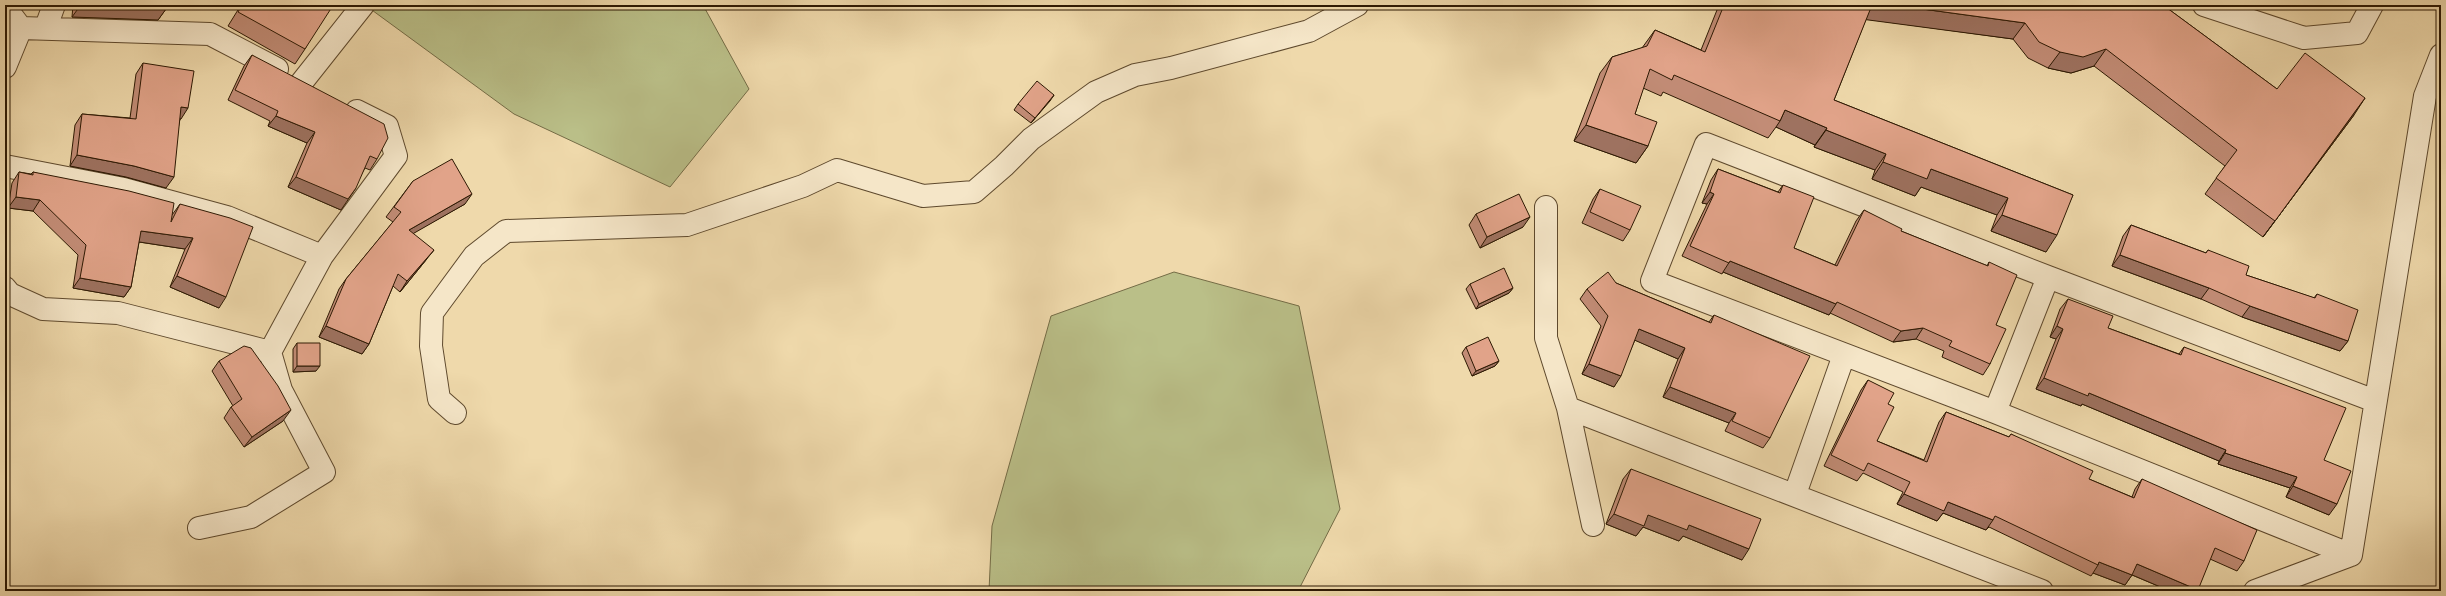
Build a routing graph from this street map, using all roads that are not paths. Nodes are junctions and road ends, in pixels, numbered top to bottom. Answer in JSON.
{"nodes":[{"id":1,"x":54,"y":5,"type":"edge"},
{"id":2,"x":363,"y":5,"type":"edge"},
{"id":3,"x":1357,"y":5,"type":"edge"},
{"id":4,"x":2204,"y":5,"type":"edge"},
{"id":5,"x":2372,"y":5,"type":"edge"},
{"id":6,"x":5,"y":6,"type":"edge"},
{"id":7,"x":46,"y":27,"type":"junction"},
{"id":8,"x":21,"y":28,"type":"junction"},
{"id":9,"x":2441,"y":55,"type":"edge"},
{"id":10,"x":5,"y":67,"type":"edge"},
{"id":11,"x":302,"y":82,"type":"junction"},
{"id":12,"x":321,"y":92,"type":"edge"},
{"id":13,"x":341,"y":102,"type":"edge"},
{"id":14,"x":5,"y":166,"type":"edge"},
{"id":15,"x":1546,"y":207,"type":"dead end"},
{"id":16,"x":322,"y":256,"type":"junction"},
{"id":17,"x":2048,"y":277,"type":"junction"},
{"id":18,"x":5,"y":288,"type":"edge"},
{"id":19,"x":270,"y":352,"type":"junction"},
{"id":20,"x":1844,"y":355,"type":"junction"},
{"id":21,"x":2375,"y":401,"type":"junction"},
{"id":22,"x":1568,"y":408,"type":"junction"},
{"id":23,"x":455,"y":412,"type":"dead end"},
{"id":24,"x":1995,"y":412,"type":"junction"},
{"id":25,"x":1795,"y":494,"type":"junction"},
{"id":26,"x":1593,"y":525,"type":"dead end"},
{"id":27,"x":199,"y":528,"type":"dead end"},
{"id":28,"x":2351,"y":555,"type":"junction"},
{"id":29,"x":2042,"y":591,"type":"edge"},
{"id":30,"x":2255,"y":591,"type":"edge"}],
"edges":[{"from":1,"to":7,"type":"street"},
{"from":2,"to":11,"type":"street"},
{"from":3,"to":23,"type":"street"},
{"from":4,"to":5,"type":"street"},
{"from":6,"to":8,"type":"street"},
{"from":7,"to":8,"type":"street"},
{"from":7,"to":11,"type":"street"},
{"from":8,"to":10,"type":"street"},
{"from":9,"to":21,"type":"street"},
{"from":11,"to":12,"type":"street"},
{"from":13,"to":16,"type":"street"},
{"from":14,"to":16,"type":"street"},
{"from":15,"to":22,"type":"street"},
{"from":16,"to":19,"type":"street"},
{"from":17,"to":20,"type":"street"},
{"from":17,"to":21,"type":"street"},
{"from":17,"to":24,"type":"street"},
{"from":18,"to":19,"type":"street"},
{"from":19,"to":27,"type":"street"},
{"from":20,"to":24,"type":"street"},
{"from":20,"to":25,"type":"street"},
{"from":21,"to":28,"type":"street"},
{"from":22,"to":25,"type":"street"},
{"from":22,"to":26,"type":"street"},
{"from":24,"to":28,"type":"street"},
{"from":25,"to":29,"type":"street"},
{"from":28,"to":30,"type":"street"}]}
